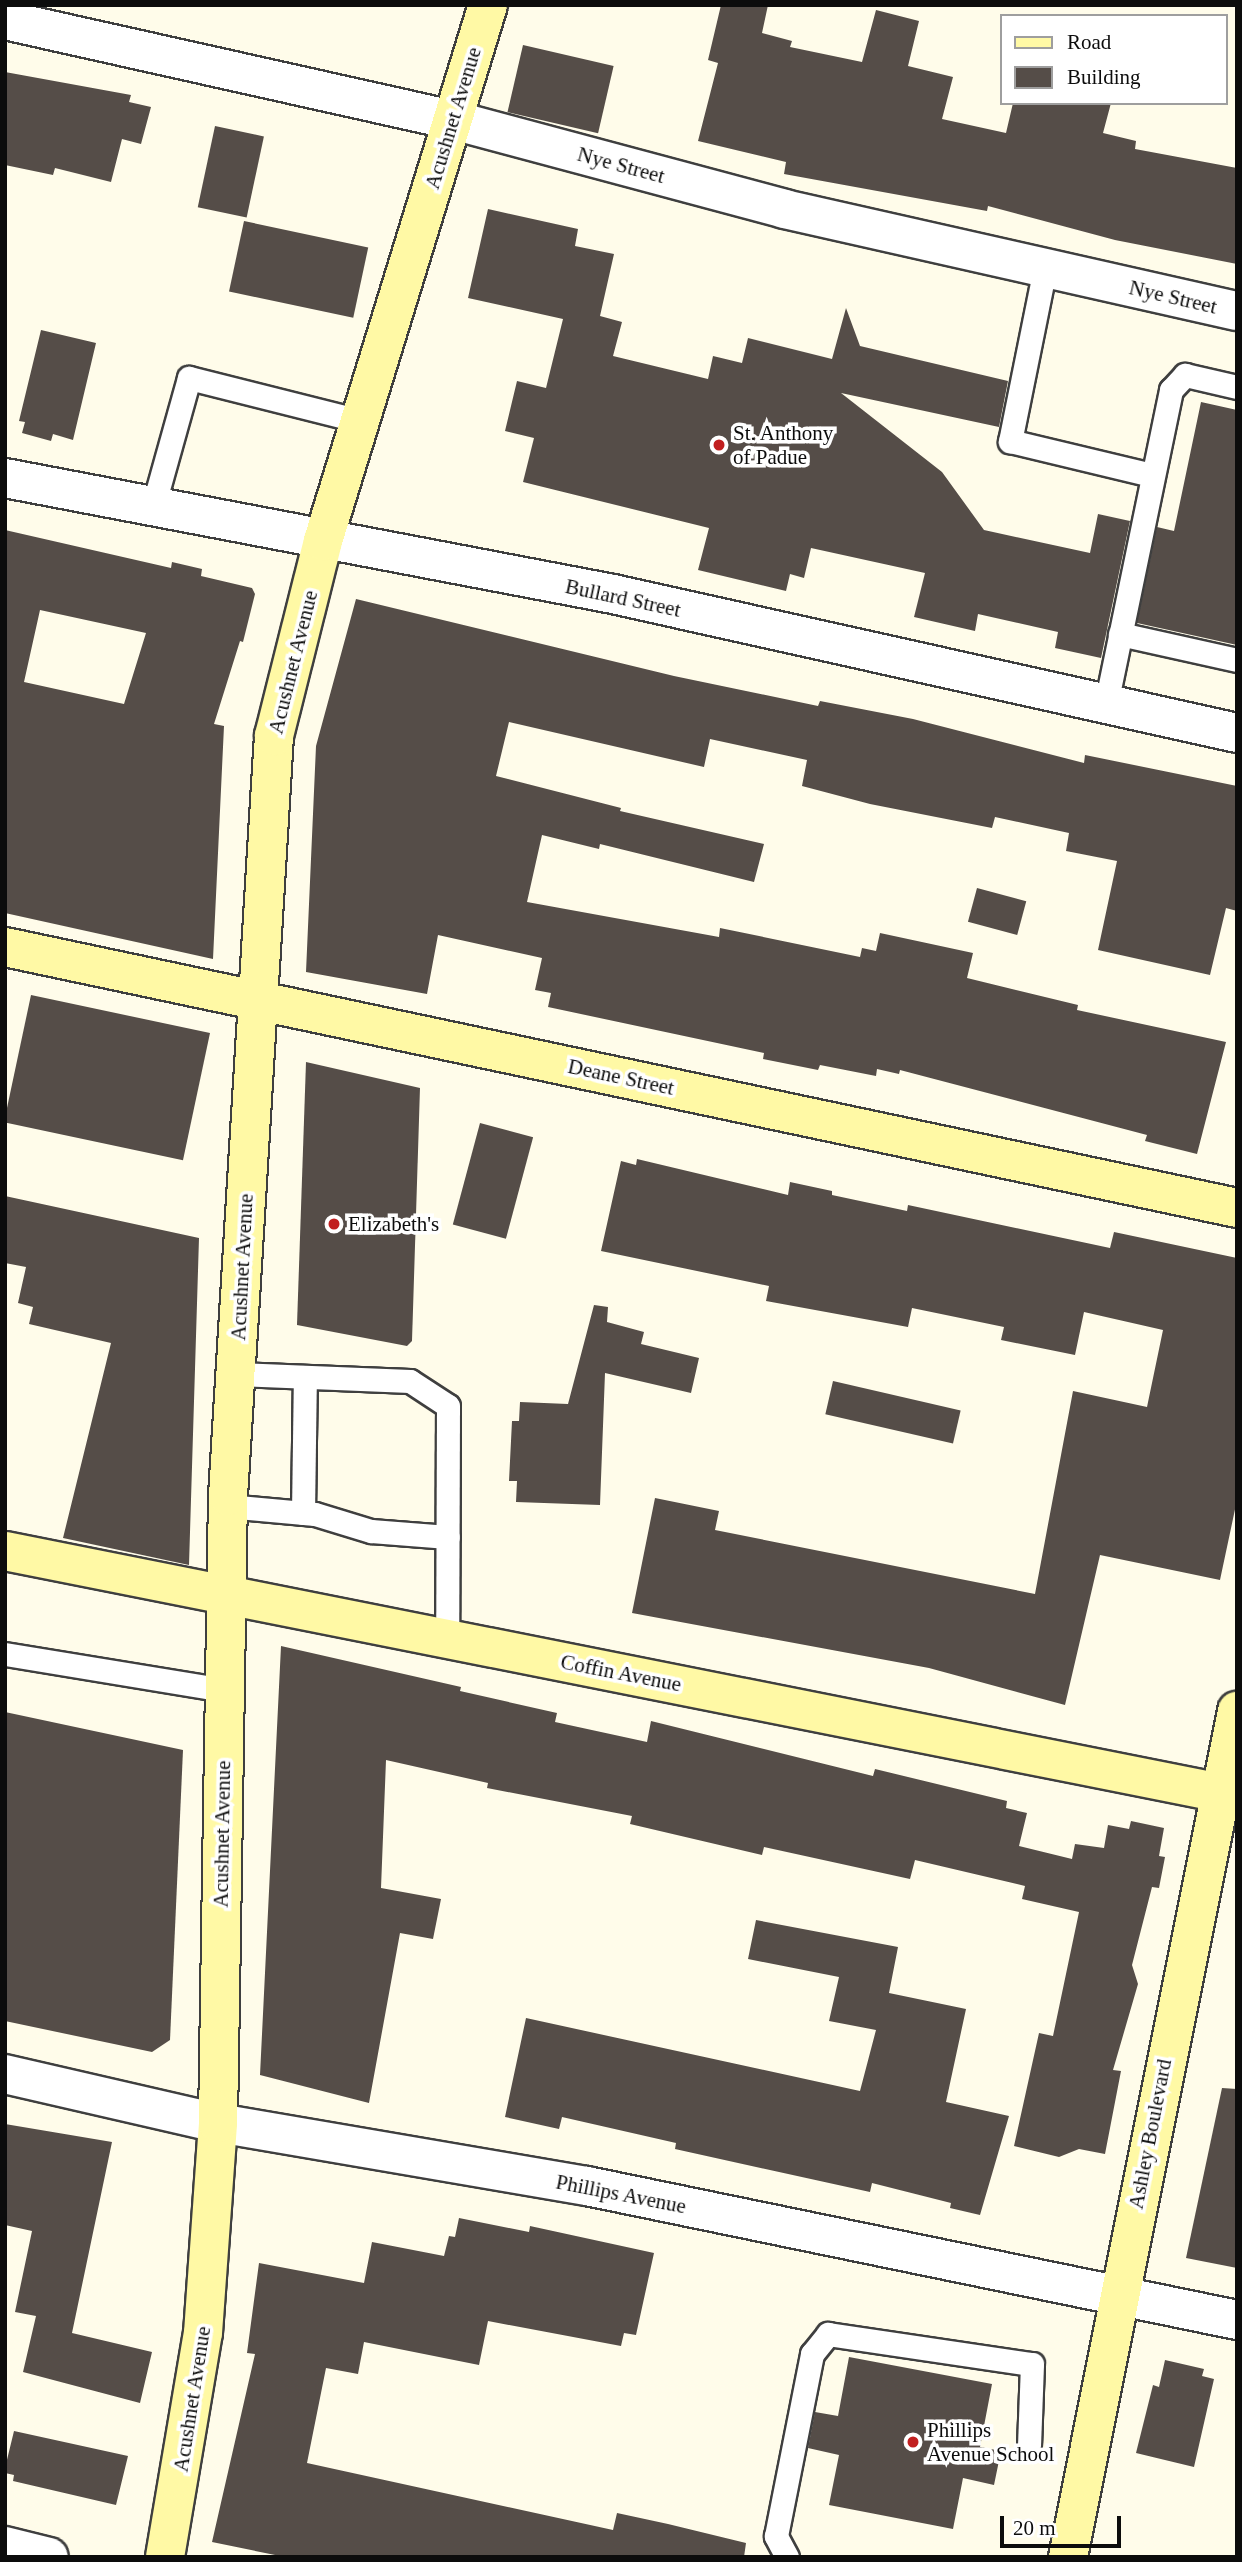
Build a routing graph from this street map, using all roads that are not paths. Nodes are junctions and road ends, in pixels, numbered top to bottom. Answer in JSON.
{"nodes":[{"id":1,"x":488,"y":5,"type":"edge"},
{"id":2,"x":5,"y":20,"type":"edge"},
{"id":3,"x":453,"y":120,"type":"junction"},
{"id":4,"x":1045,"y":268,"type":"junction"},
{"id":5,"x":1237,"y":312,"type":"edge"},
{"id":6,"x":1237,"y":387,"type":"edge"},
{"id":7,"x":360,"y":421,"type":"junction"},
{"id":8,"x":1152,"y":475,"type":"junction"},
{"id":9,"x":5,"y":478,"type":"edge"},
{"id":10,"x":153,"y":507,"type":"junction"},
{"id":11,"x":323,"y":541,"type":"junction"},
{"id":12,"x":1120,"y":634,"type":"junction"},
{"id":13,"x":1237,"y":660,"type":"edge"},
{"id":14,"x":1106,"y":704,"type":"junction"},
{"id":15,"x":1237,"y":733,"type":"edge"},
{"id":16,"x":5,"y":947,"type":"edge"},
{"id":17,"x":256,"y":1000,"type":"junction"},
{"id":18,"x":1237,"y":1208,"type":"edge"},
{"id":19,"x":237,"y":1374,"type":"junction"},
{"id":20,"x":304,"y":1377,"type":"junction"},
{"id":21,"x":227,"y":1506,"type":"junction"},
{"id":22,"x":303,"y":1513,"type":"junction"},
{"id":23,"x":448,"y":1537,"type":"junction"},
{"id":24,"x":5,"y":1550,"type":"edge"},
{"id":25,"x":226,"y":1594,"type":"junction"},
{"id":26,"x":447,"y":1639,"type":"junction"},
{"id":27,"x":5,"y":1654,"type":"edge"},
{"id":28,"x":225,"y":1690,"type":"junction"},
{"id":29,"x":1237,"y":1712,"type":"edge"},
{"id":30,"x":1228,"y":1794,"type":"edge"},
{"id":31,"x":5,"y":2074,"type":"edge"},
{"id":32,"x":218,"y":2123,"type":"junction"},
{"id":33,"x":1116,"y":2298,"type":"junction"},
{"id":34,"x":1237,"y":2320,"type":"edge"},
{"id":35,"x":1029,"y":2445,"type":"dead end"},
{"id":36,"x":5,"y":2546,"type":"edge"},
{"id":37,"x":49,"y":2557,"type":"edge"},
{"id":38,"x":165,"y":2557,"type":"edge"},
{"id":39,"x":787,"y":2557,"type":"edge"},
{"id":40,"x":1068,"y":2557,"type":"edge"}],
"edges":[{"from":1,"to":3,"type":"main road","name":"Acushnet Avenue"},
{"from":2,"to":3,"type":"street","name":"Nye Street"},
{"from":3,"to":4,"type":"street","name":"Nye Street"},
{"from":3,"to":7,"type":"main road","name":"Acushnet Avenue"},
{"from":4,"to":5,"type":"street","name":"Nye Street"},
{"from":4,"to":8,"type":"lane"},
{"from":6,"to":8,"type":"lane"},
{"from":7,"to":10,"type":"lane"},
{"from":7,"to":11,"type":"main road","name":"Acushnet Avenue"},
{"from":8,"to":12,"type":"lane"},
{"from":9,"to":10,"type":"street","name":"Bullard Street"},
{"from":10,"to":11,"type":"street","name":"Bullard Street"},
{"from":11,"to":14,"type":"street","name":"Bullard Street"},
{"from":11,"to":17,"type":"main road","name":"Acushnet Avenue"},
{"from":12,"to":13,"type":"lane"},
{"from":12,"to":14,"type":"lane"},
{"from":14,"to":15,"type":"street","name":"Bullard Street"},
{"from":16,"to":17,"type":"main road","name":"Deane Street"},
{"from":17,"to":18,"type":"main road","name":"Deane Street"},
{"from":17,"to":19,"type":"main road","name":"Acushnet Avenue"},
{"from":19,"to":20,"type":"lane"},
{"from":19,"to":21,"type":"main road","name":"Acushnet Avenue"},
{"from":20,"to":22,"type":"lane"},
{"from":20,"to":23,"type":"lane"},
{"from":21,"to":22,"type":"lane"},
{"from":21,"to":25,"type":"main road","name":"Acushnet Avenue"},
{"from":22,"to":23,"type":"lane"},
{"from":23,"to":26,"type":"lane"},
{"from":24,"to":25,"type":"main road","name":"Coffin Avenue"},
{"from":25,"to":26,"type":"main road","name":"Coffin Avenue"},
{"from":25,"to":28,"type":"main road","name":"Acushnet Avenue"},
{"from":26,"to":30,"type":"main road","name":"Coffin Avenue"},
{"from":27,"to":28,"type":"lane"},
{"from":28,"to":32,"type":"main road","name":"Acushnet Avenue"},
{"from":29,"to":30,"type":"main road","name":"Ashley Boulevard"},
{"from":30,"to":33,"type":"main road","name":"Ashley Boulevard"},
{"from":31,"to":32,"type":"street","name":"Phillips Avenue"},
{"from":32,"to":33,"type":"street","name":"Phillips Avenue"},
{"from":32,"to":38,"type":"main road","name":"Acushnet Avenue"},
{"from":33,"to":34,"type":"street","name":"Phillips Avenue"},
{"from":33,"to":40,"type":"main road","name":"Ashley Boulevard"},
{"from":35,"to":39,"type":"lane"},
{"from":36,"to":37,"type":"street"}]}
